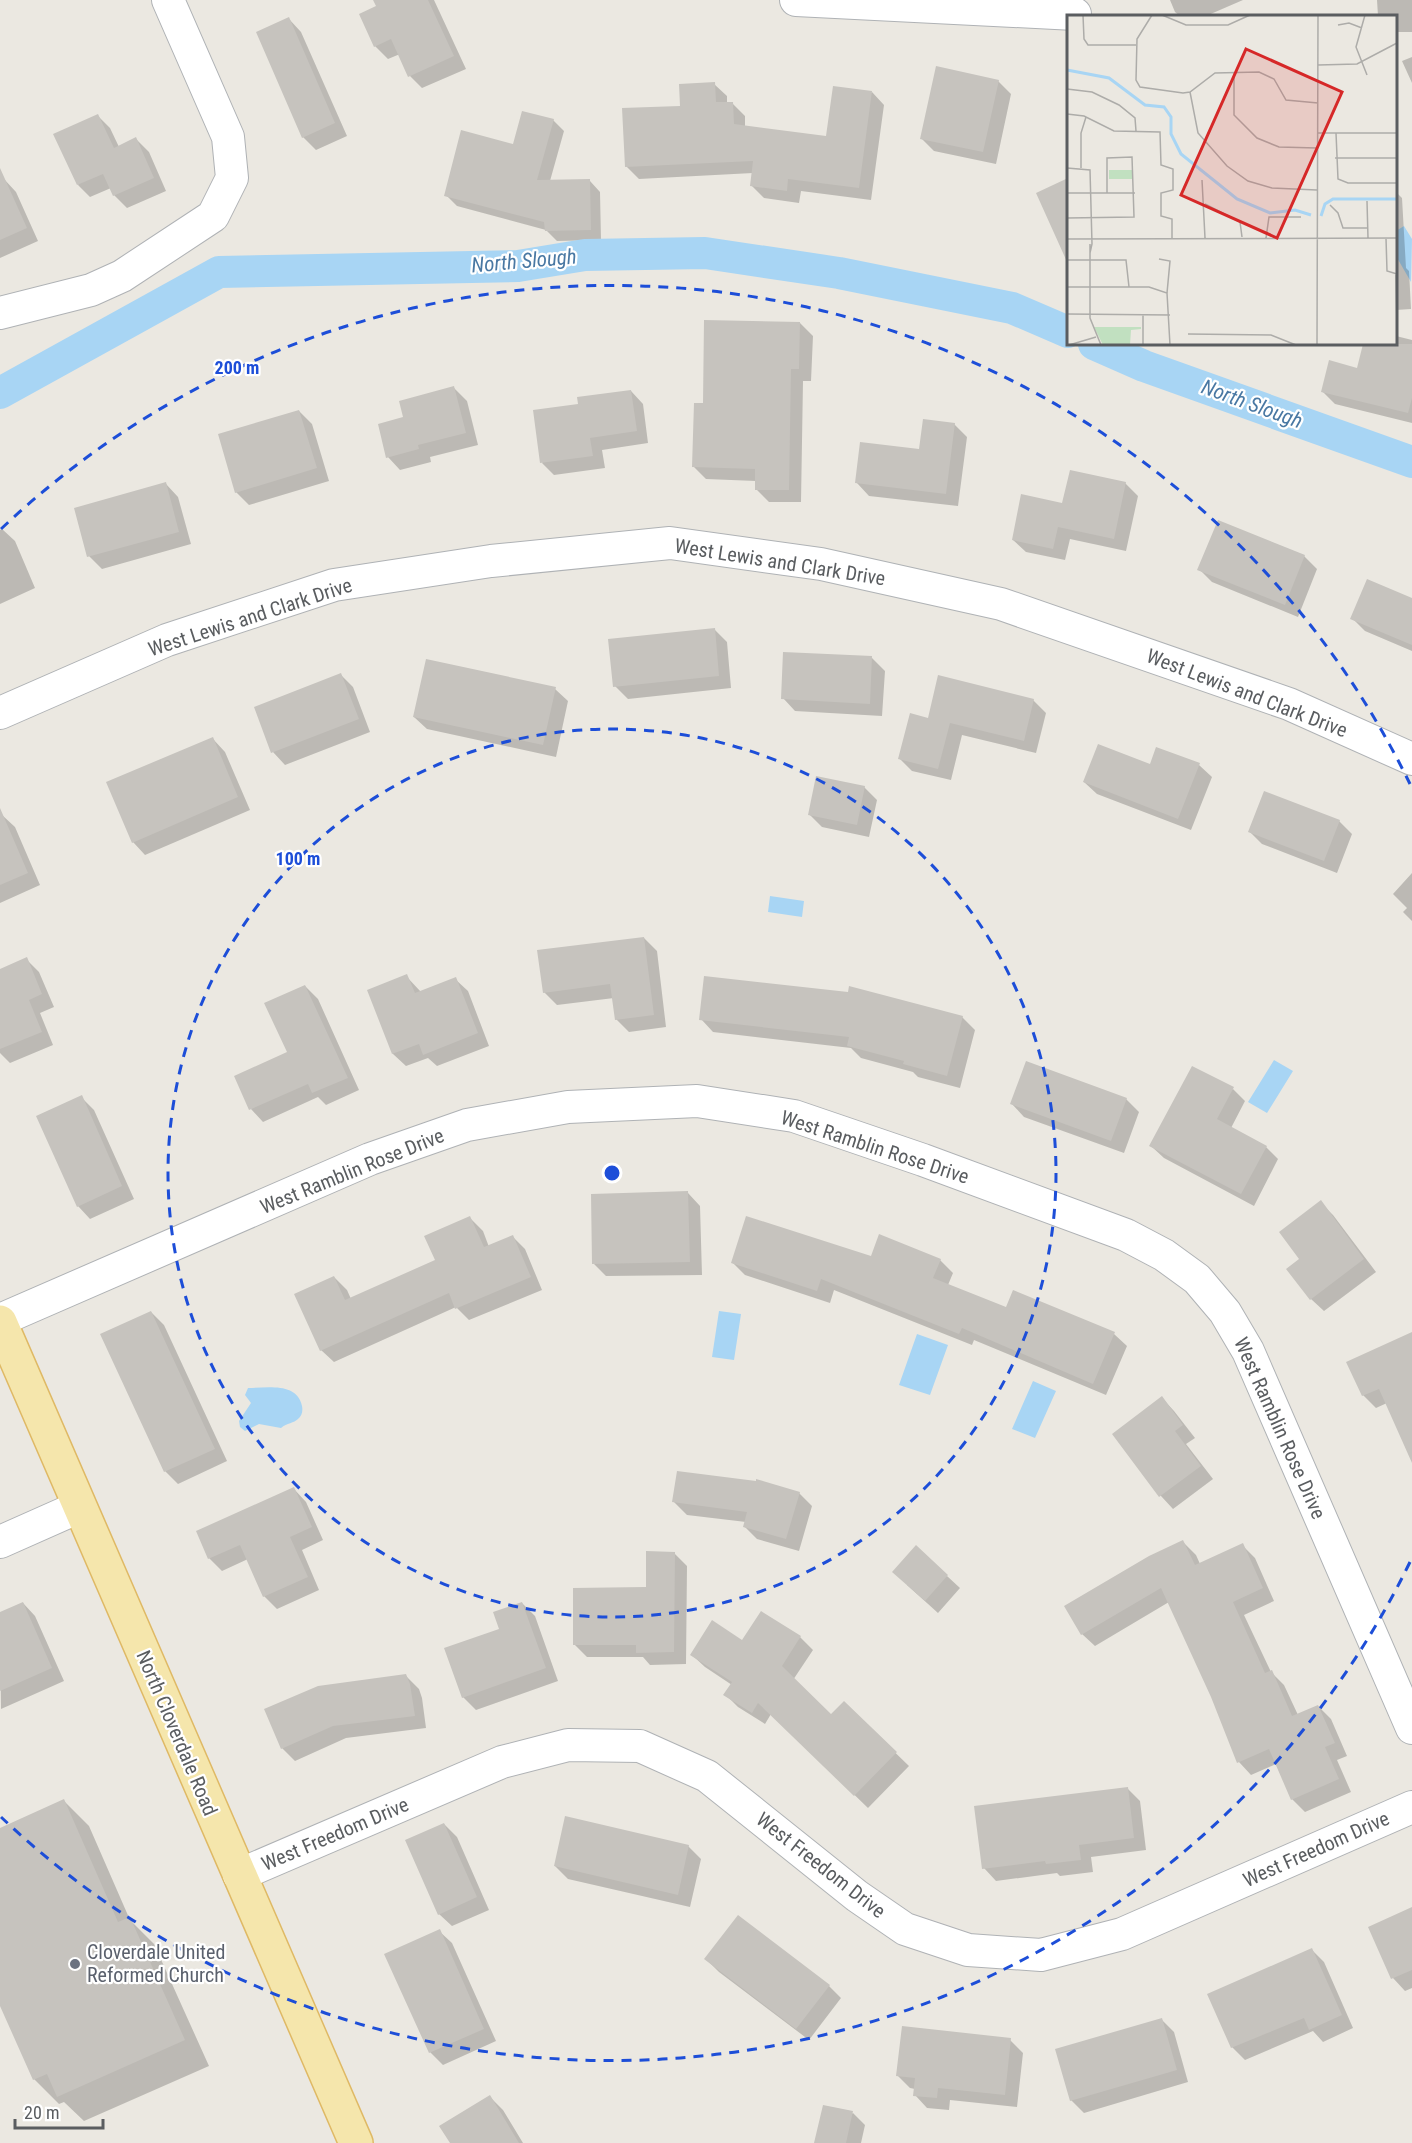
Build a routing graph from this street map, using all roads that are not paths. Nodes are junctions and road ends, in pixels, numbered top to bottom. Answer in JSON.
{"nodes":[{"id":1,"x":168,"y":0,"type":"edge"},
{"id":2,"x":796,"y":0,"type":"edge"},
{"id":3,"x":1073,"y":10,"type":"edge"},
{"id":4,"x":0,"y":313,"type":"edge"},
{"id":5,"x":0,"y":713,"type":"edge"},
{"id":6,"x":1412,"y":759,"type":"edge"},
{"id":7,"x":0,"y":1321,"type":"edge"},
{"id":8,"x":80,"y":1507,"type":"junction"},
{"id":9,"x":0,"y":1542,"type":"edge"},
{"id":10,"x":1412,"y":1728,"type":"edge"},
{"id":11,"x":1412,"y":1807,"type":"edge"},
{"id":12,"x":238,"y":1875,"type":"junction"},
{"id":13,"x":356,"y":2143,"type":"edge"}],
"edges":[{"from":1,"to":4,"type":"street"},
{"from":2,"to":3,"type":"street"},
{"from":5,"to":6,"type":"street","name":"West Lewis and Clark Drive"},
{"from":7,"to":8,"type":"main road","name":"North Cloverdale Road"},
{"from":7,"to":10,"type":"street","name":"West Ramblin Rose Drive"},
{"from":8,"to":9,"type":"street"},
{"from":8,"to":12,"type":"main road","name":"North Cloverdale Road"},
{"from":11,"to":12,"type":"street","name":"West Freedom Drive"},
{"from":12,"to":13,"type":"main road","name":"North Cloverdale Road"}]}
